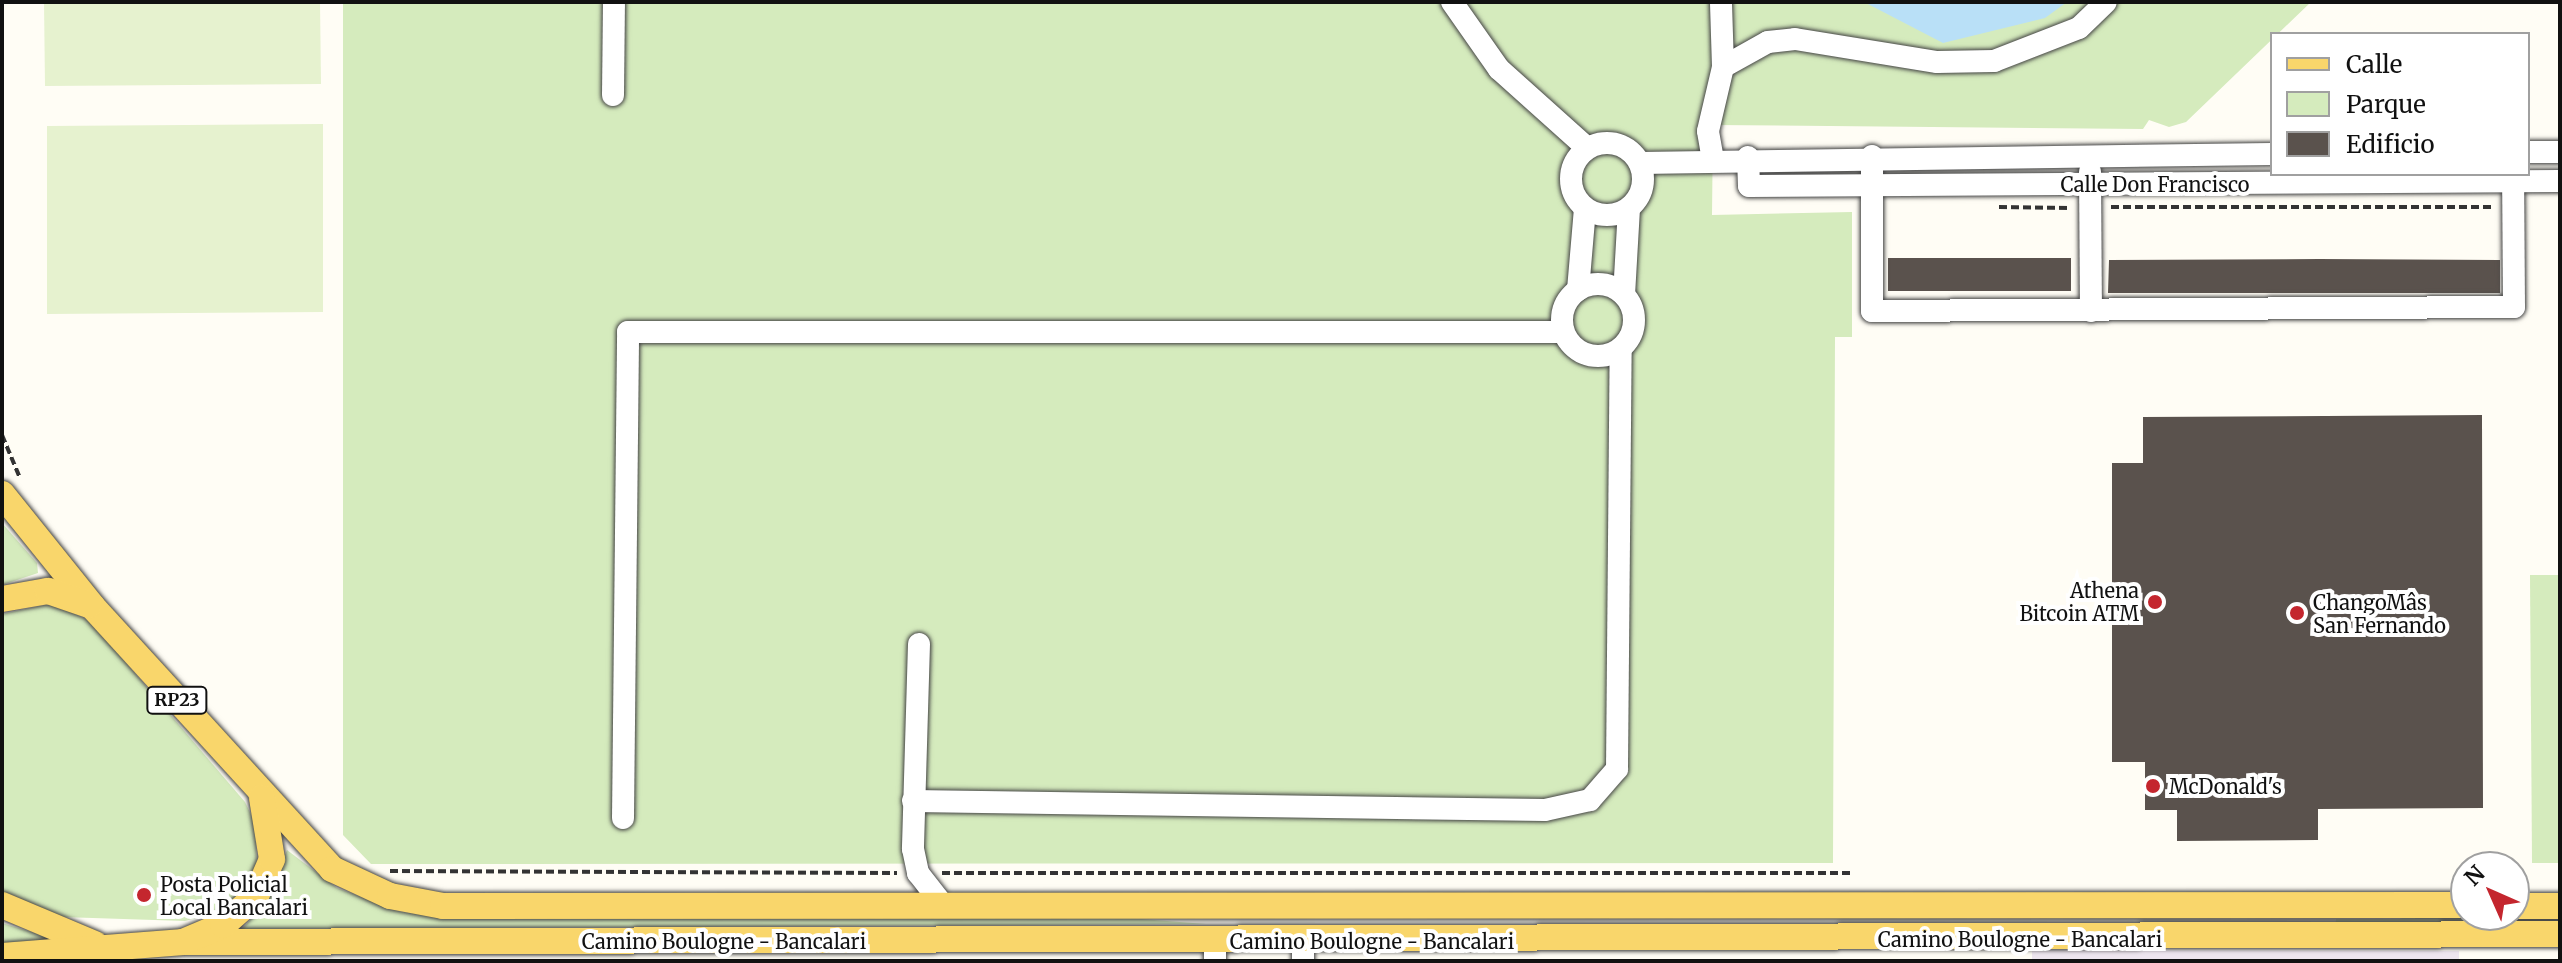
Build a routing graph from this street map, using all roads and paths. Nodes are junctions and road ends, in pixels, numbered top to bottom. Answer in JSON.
{"nodes":[{"id":1,"x":614,"y":2,"type":"edge"},
{"id":2,"x":1452,"y":2,"type":"edge"},
{"id":3,"x":1721,"y":2,"type":"edge"},
{"id":4,"x":2106,"y":2,"type":"edge"},
{"id":5,"x":1723,"y":67,"type":"junction"},
{"id":6,"x":613,"y":95,"type":"dead end"},
{"id":7,"x":1587,"y":148,"type":"junction"},
{"id":8,"x":2530,"y":152,"type":"edge"},
{"id":9,"x":2560,"y":152,"type":"edge"},
{"id":10,"x":2270,"y":154,"type":"edge"},
{"id":11,"x":2090,"y":155,"type":"junction"},
{"id":12,"x":1872,"y":156,"type":"junction"},
{"id":13,"x":1748,"y":157,"type":"junction"},
{"id":14,"x":1713,"y":160,"type":"junction"},
{"id":15,"x":1640,"y":163,"type":"junction"},
{"id":16,"x":2513,"y":178,"type":"edge"},
{"id":17,"x":2560,"y":181,"type":"edge"},
{"id":18,"x":2090,"y":184,"type":"junction"},
{"id":19,"x":1872,"y":186,"type":"junction"},
{"id":20,"x":1988,"y":207,"type":"dead end"},
{"id":21,"x":2513,"y":207,"type":"junction"},
{"id":22,"x":1629,"y":208,"type":"junction"},
{"id":23,"x":2091,"y":208,"type":"junction"},
{"id":24,"x":1585,"y":209,"type":"junction"},
{"id":25,"x":1578,"y":290,"type":"junction"},
{"id":26,"x":1624,"y":295,"type":"junction"},
{"id":27,"x":2091,"y":311,"type":"junction"},
{"id":28,"x":1563,"y":332,"type":"junction"},
{"id":29,"x":1621,"y":349,"type":"junction"},
{"id":30,"x":2,"y":435,"type":"edge"},
{"id":31,"x":13,"y":489,"type":"edge"},
{"id":32,"x":2,"y":599,"type":"edge"},
{"id":33,"x":92,"y":606,"type":"junction"},
{"id":34,"x":919,"y":644,"type":"dead end"},
{"id":35,"x":261,"y":794,"type":"junction"},
{"id":36,"x":913,"y":801,"type":"junction"},
{"id":37,"x":623,"y":818,"type":"dead end"},
{"id":38,"x":379,"y":871,"type":"dead end"},
{"id":39,"x":918,"y":873,"type":"junction"},
{"id":40,"x":1852,"y":873,"type":"dead end"},
{"id":41,"x":2,"y":905,"type":"edge"},
{"id":42,"x":943,"y":905,"type":"junction"},
{"id":43,"x":2450,"y":905,"type":"edge"},
{"id":44,"x":2530,"y":906,"type":"edge"},
{"id":45,"x":2560,"y":906,"type":"edge"},
{"id":46,"x":2560,"y":934,"type":"edge"},
{"id":47,"x":183,"y":942,"type":"junction"},
{"id":48,"x":106,"y":948,"type":"junction"},
{"id":49,"x":1215,"y":951,"type":"edge"},
{"id":50,"x":1303,"y":951,"type":"edge"},
{"id":51,"x":2,"y":956,"type":"edge"},
{"id":52,"x":79,"y":961,"type":"edge"}],
"edges":[{"from":1,"to":6,"type":"street"},
{"from":2,"to":7,"type":"street"},
{"from":3,"to":5,"type":"street"},
{"from":4,"to":5,"type":"street"},
{"from":5,"to":14,"type":"street"},
{"from":7,"to":15,"type":"street"},
{"from":7,"to":24,"type":"street"},
{"from":8,"to":9,"type":"street"},
{"from":10,"to":11,"type":"street","name":"Calle Don Francisco"},
{"from":11,"to":12,"type":"street","name":"Calle Don Francisco"},
{"from":11,"to":18,"type":"street"},
{"from":12,"to":13,"type":"street","name":"Calle Don Francisco"},
{"from":12,"to":19,"type":"street"},
{"from":13,"to":14,"type":"street","name":"Calle Don Francisco"},
{"from":13,"to":19,"type":"street","name":"Calle Don Francisco"},
{"from":14,"to":15,"type":"street","name":"Calle Don Francisco"},
{"from":15,"to":22,"type":"street"},
{"from":16,"to":17,"type":"street","name":"Calle Don Francisco"},
{"from":16,"to":18,"type":"street","name":"Calle Don Francisco"},
{"from":16,"to":21,"type":"street"},
{"from":18,"to":19,"type":"street","name":"Calle Don Francisco"},
{"from":18,"to":23,"type":"street"},
{"from":19,"to":27,"type":"street"},
{"from":20,"to":23,"type":"path"},
{"from":21,"to":23,"type":"path"},
{"from":21,"to":27,"type":"street"},
{"from":22,"to":24,"type":"street"},
{"from":22,"to":26,"type":"street"},
{"from":23,"to":27,"type":"street"},
{"from":24,"to":25,"type":"street"},
{"from":25,"to":26,"type":"street"},
{"from":25,"to":28,"type":"street"},
{"from":26,"to":29,"type":"street"},
{"from":28,"to":29,"type":"street"},
{"from":28,"to":37,"type":"street"},
{"from":29,"to":36,"type":"street"},
{"from":30,"to":31,"type":"path"},
{"from":31,"to":33,"type":"main road","number":"RP23"},
{"from":32,"to":33,"type":"main road"},
{"from":33,"to":35,"type":"main road","number":"RP23"},
{"from":34,"to":36,"type":"street"},
{"from":35,"to":42,"type":"main road","name":"Camino Boulogne - Bancalari"},
{"from":35,"to":47,"type":"main road"},
{"from":36,"to":39,"type":"street"},
{"from":38,"to":39,"type":"path"},
{"from":39,"to":40,"type":"path"},
{"from":39,"to":42,"type":"street"},
{"from":41,"to":48,"type":"main road"},
{"from":42,"to":43,"type":"main road","name":"Camino Boulogne - Bancalari"},
{"from":44,"to":45,"type":"main road"},
{"from":46,"to":50,"type":"main road","name":"Camino Boulogne - Bancalari"},
{"from":47,"to":48,"type":"main road"},
{"from":47,"to":49,"type":"main road","name":"Camino Boulogne - Bancalari"},
{"from":48,"to":51,"type":"main road"},
{"from":48,"to":52,"type":"main road"},
{"from":49,"to":50,"type":"main road","name":"Camino Boulogne - Bancalari"}]}
